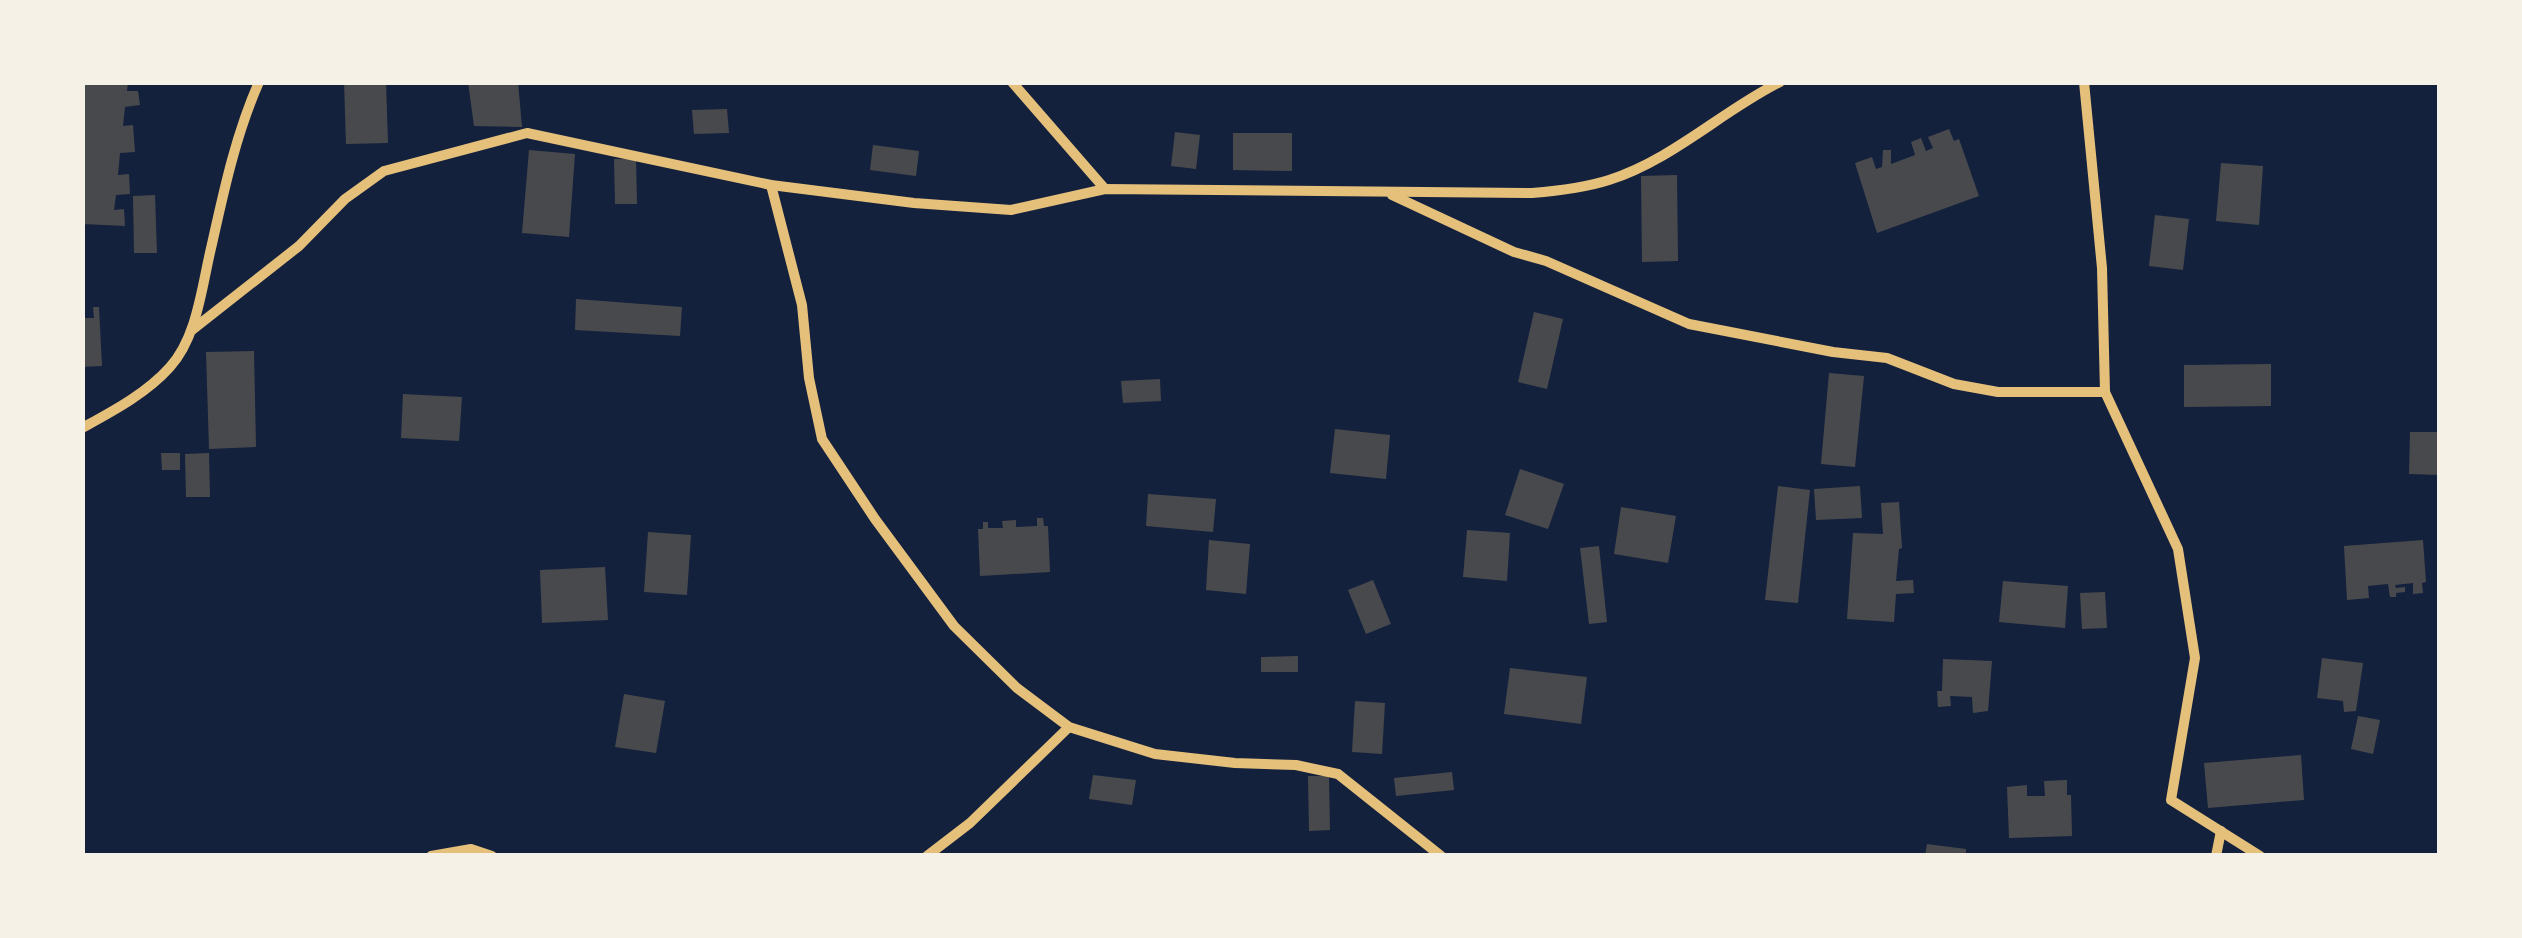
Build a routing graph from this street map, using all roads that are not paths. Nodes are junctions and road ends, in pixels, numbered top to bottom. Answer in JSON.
{"nodes":[{"id":1,"x":259,"y":82,"type":"edge"},
{"id":2,"x":1012,"y":82,"type":"edge"},
{"id":3,"x":1780,"y":82,"type":"edge"},
{"id":4,"x":2084,"y":82,"type":"edge"},
{"id":5,"x":771,"y":184,"type":"junction"},
{"id":6,"x":1104,"y":189,"type":"junction"},
{"id":7,"x":1387,"y":193,"type":"junction"},
{"id":8,"x":192,"y":330,"type":"junction"},
{"id":9,"x":2105,"y":392,"type":"junction"},
{"id":10,"x":82,"y":428,"type":"edge"},
{"id":11,"x":1069,"y":727,"type":"junction"},
{"id":12,"x":2221,"y":831,"type":"junction"},
{"id":13,"x":431,"y":856,"type":"edge"},
{"id":14,"x":492,"y":856,"type":"edge"},
{"id":15,"x":927,"y":856,"type":"edge"},
{"id":16,"x":1440,"y":856,"type":"edge"},
{"id":17,"x":2216,"y":856,"type":"edge"},
{"id":18,"x":2260,"y":856,"type":"edge"}],
"edges":[{"from":1,"to":8,"type":"street"},
{"from":2,"to":6,"type":"street"},
{"from":3,"to":7,"type":"street"},
{"from":4,"to":9,"type":"street"},
{"from":5,"to":6,"type":"street"},
{"from":5,"to":8,"type":"street"},
{"from":5,"to":11,"type":"street"},
{"from":6,"to":7,"type":"street"},
{"from":7,"to":9,"type":"street"},
{"from":8,"to":10,"type":"street"},
{"from":9,"to":12,"type":"street"},
{"from":11,"to":15,"type":"street"},
{"from":11,"to":16,"type":"street"},
{"from":12,"to":17,"type":"street"},
{"from":12,"to":18,"type":"street"},
{"from":13,"to":14,"type":"street"}]}
